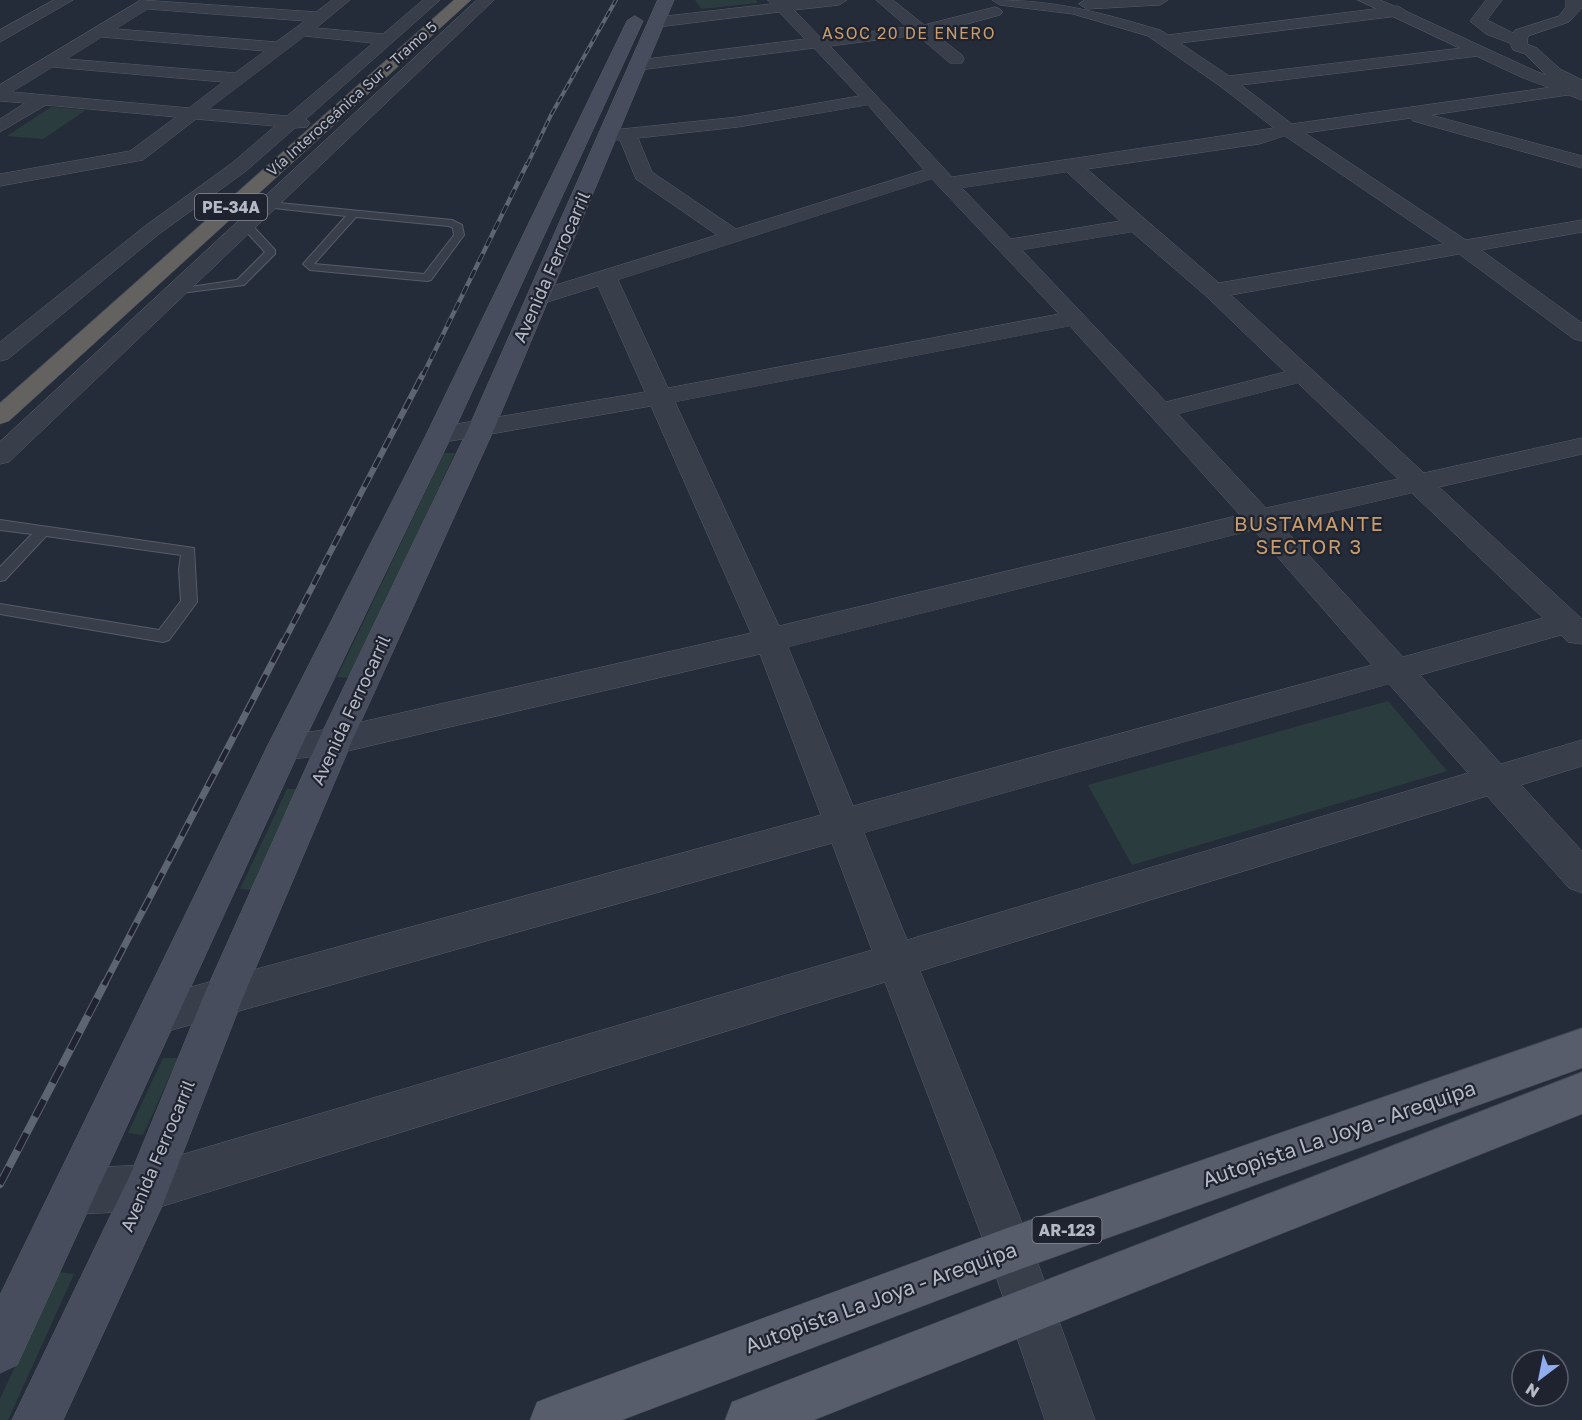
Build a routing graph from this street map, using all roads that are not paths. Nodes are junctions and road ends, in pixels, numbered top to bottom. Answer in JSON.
{"nodes":[{"id":1,"x":65,"y":0,"type":"edge"},
{"id":2,"x":342,"y":0,"type":"edge"},
{"id":3,"x":432,"y":0,"type":"edge"},
{"id":4,"x":463,"y":0,"type":"edge"},
{"id":5,"x":486,"y":0,"type":"edge"},
{"id":6,"x":839,"y":0,"type":"edge"},
{"id":7,"x":884,"y":0,"type":"edge"},
{"id":8,"x":1160,"y":0,"type":"edge"},
{"id":9,"x":1366,"y":0,"type":"edge"},
{"id":10,"x":1494,"y":0,"type":"edge"},
{"id":11,"x":1574,"y":0,"type":"edge"},
{"id":12,"x":149,"y":2,"type":"edge"},
{"id":13,"x":780,"y":3,"type":"edge"},
{"id":14,"x":998,"y":6,"type":"edge"},
{"id":15,"x":1042,"y":6,"type":"junction"},
{"id":16,"x":656,"y":7,"type":"edge"},
{"id":17,"x":1398,"y":12,"type":"junction"},
{"id":18,"x":1093,"y":15,"type":"junction"},
{"id":19,"x":319,"y":17,"type":"junction"},
{"id":20,"x":921,"y":30,"type":"junction"},
{"id":21,"x":302,"y":31,"type":"junction"},
{"id":22,"x":99,"y":32,"type":"junction"},
{"id":23,"x":0,"y":37,"type":"edge"},
{"id":24,"x":386,"y":39,"type":"junction"},
{"id":25,"x":1166,"y":40,"type":"junction"},
{"id":26,"x":1518,"y":40,"type":"junction"},
{"id":27,"x":820,"y":43,"type":"junction"},
{"id":28,"x":278,"y":47,"type":"junction"},
{"id":29,"x":1137,"y":47,"type":"dead end"},
{"id":30,"x":1478,"y":51,"type":"junction"},
{"id":31,"x":956,"y":59,"type":"dead end"},
{"id":32,"x":48,"y":62,"type":"junction"},
{"id":33,"x":639,"y":65,"type":"junction"},
{"id":34,"x":236,"y":78,"type":"junction"},
{"id":35,"x":1226,"y":82,"type":"junction"},
{"id":36,"x":1198,"y":84,"type":"dead end"},
{"id":37,"x":1578,"y":90,"type":"edge"},
{"id":38,"x":0,"y":94,"type":"edge"},
{"id":39,"x":872,"y":99,"type":"junction"},
{"id":40,"x":41,"y":100,"type":"junction"},
{"id":41,"x":195,"y":113,"type":"junction"},
{"id":42,"x":1405,"y":113,"type":"junction"},
{"id":43,"x":289,"y":122,"type":"junction"},
{"id":44,"x":324,"y":124,"type":"junction"},
{"id":45,"x":0,"y":127,"type":"edge"},
{"id":46,"x":1288,"y":130,"type":"junction"},
{"id":47,"x":619,"y":134,"type":"junction"},
{"id":48,"x":1582,"y":162,"type":"edge"},
{"id":49,"x":1070,"y":164,"type":"junction"},
{"id":50,"x":941,"y":178,"type":"junction"},
{"id":51,"x":0,"y":180,"type":"edge"},
{"id":52,"x":269,"y":204,"type":"junction"},
{"id":53,"x":354,"y":213,"type":"junction"},
{"id":54,"x":246,"y":225,"type":"junction"},
{"id":55,"x":1136,"y":225,"type":"junction"},
{"id":56,"x":1582,"y":226,"type":"edge"},
{"id":57,"x":733,"y":236,"type":"junction"},
{"id":58,"x":1007,"y":246,"type":"junction"},
{"id":59,"x":1464,"y":249,"type":"junction"},
{"id":60,"x":606,"y":278,"type":"junction"},
{"id":61,"x":1214,"y":291,"type":"junction"},
{"id":62,"x":177,"y":292,"type":"junction"},
{"id":63,"x":538,"y":298,"type":"junction"},
{"id":64,"x":1075,"y":318,"type":"junction"},
{"id":65,"x":1582,"y":334,"type":"edge"},
{"id":66,"x":0,"y":354,"type":"edge"},
{"id":67,"x":1301,"y":375,"type":"junction"},
{"id":68,"x":660,"y":397,"type":"junction"},
{"id":69,"x":1160,"y":411,"type":"junction"},
{"id":70,"x":0,"y":416,"type":"edge"},
{"id":71,"x":482,"y":427,"type":"junction"},
{"id":72,"x":439,"y":435,"type":"junction"},
{"id":73,"x":1582,"y":446,"type":"edge"},
{"id":74,"x":0,"y":456,"type":"edge"},
{"id":75,"x":1418,"y":482,"type":"junction"},
{"id":76,"x":1260,"y":519,"type":"junction"},
{"id":77,"x":0,"y":525,"type":"edge"},
{"id":78,"x":44,"y":531,"type":"junction"},
{"id":79,"x":0,"y":576,"type":"edge"},
{"id":80,"x":0,"y":609,"type":"edge"},
{"id":81,"x":1574,"y":630,"type":"edge"},
{"id":82,"x":770,"y":640,"type":"junction"},
{"id":83,"x":1396,"y":670,"type":"junction"},
{"id":84,"x":335,"y":741,"type":"junction"},
{"id":85,"x":285,"y":747,"type":"junction"},
{"id":86,"x":1582,"y":753,"type":"edge"},
{"id":87,"x":1493,"y":780,"type":"junction"},
{"id":88,"x":843,"y":824,"type":"junction"},
{"id":89,"x":1582,"y":877,"type":"edge"},
{"id":90,"x":898,"y":960,"type":"junction"},
{"id":91,"x":224,"y":995,"type":"junction"},
{"id":92,"x":158,"y":1015,"type":"junction"},
{"id":93,"x":1582,"y":1048,"type":"edge"},
{"id":94,"x":1582,"y":1093,"type":"edge"},
{"id":95,"x":147,"y":1188,"type":"junction"},
{"id":96,"x":75,"y":1191,"type":"junction"},
{"id":97,"x":1010,"y":1250,"type":"junction"},
{"id":98,"x":1032,"y":1308,"type":"junction"},
{"id":99,"x":0,"y":1348,"type":"edge"},
{"id":100,"x":37,"y":1420,"type":"edge"},
{"id":101,"x":555,"y":1420,"type":"edge"},
{"id":102,"x":750,"y":1420,"type":"edge"},
{"id":103,"x":1070,"y":1420,"type":"edge"}],
"edges":[{"from":1,"to":23,"type":"street"},
{"from":2,"to":19,"type":"street"},
{"from":3,"to":24,"type":"street"},
{"from":4,"to":44,"type":"highway","name":"Vía Interoceánica Sur - Tramo 5","number":"PE-34A"},
{"from":5,"to":52,"type":"street"},
{"from":6,"to":13,"type":"street"},
{"from":7,"to":20,"type":"street"},
{"from":8,"to":15,"type":"street"},
{"from":9,"to":17,"type":"street"},
{"from":10,"to":26,"type":"street"},
{"from":11,"to":26,"type":"street"},
{"from":12,"to":19,"type":"street"},
{"from":12,"to":22,"type":"street"},
{"from":13,"to":16,"type":"street"},
{"from":13,"to":27,"type":"street"},
{"from":14,"to":15,"type":"street"},
{"from":14,"to":20,"type":"street"},
{"from":15,"to":18,"type":"street"},
{"from":16,"to":33,"type":"main road","name":"Avenida Ferrocarril"},
{"from":16,"to":72,"type":"main road","name":"Avenida Ferrocarril"},
{"from":17,"to":25,"type":"street"},
{"from":17,"to":30,"type":"street"},
{"from":18,"to":25,"type":"street"},
{"from":18,"to":29,"type":"street"},
{"from":19,"to":21,"type":"street"},
{"from":20,"to":27,"type":"street"},
{"from":20,"to":31,"type":"street"},
{"from":21,"to":24,"type":"street"},
{"from":21,"to":28,"type":"street"},
{"from":22,"to":28,"type":"street"},
{"from":22,"to":32,"type":"street"},
{"from":24,"to":43,"type":"street"},
{"from":25,"to":35,"type":"street"},
{"from":26,"to":37,"type":"street"},
{"from":27,"to":33,"type":"street"},
{"from":27,"to":39,"type":"street"},
{"from":28,"to":34,"type":"street"},
{"from":30,"to":35,"type":"street"},
{"from":30,"to":37,"type":"street"},
{"from":32,"to":34,"type":"street"},
{"from":32,"to":38,"type":"street"},
{"from":33,"to":47,"type":"main road","name":"Avenida Ferrocarril"},
{"from":34,"to":41,"type":"street"},
{"from":35,"to":46,"type":"street"},
{"from":36,"to":46,"type":"street"},
{"from":37,"to":42,"type":"street"},
{"from":38,"to":40,"type":"street"},
{"from":39,"to":47,"type":"street"},
{"from":39,"to":50,"type":"street"},
{"from":40,"to":41,"type":"street"},
{"from":40,"to":45,"type":"street"},
{"from":41,"to":43,"type":"street"},
{"from":41,"to":51,"type":"street"},
{"from":42,"to":46,"type":"street"},
{"from":42,"to":48,"type":"street"},
{"from":43,"to":44,"type":"street"},
{"from":43,"to":66,"type":"street"},
{"from":44,"to":70,"type":"highway","name":"Vía Interoceánica Sur - Tramo 5","number":"PE-34A"},
{"from":46,"to":49,"type":"street"},
{"from":46,"to":59,"type":"street"},
{"from":47,"to":57,"type":"street"},
{"from":47,"to":63,"type":"main road","name":"Avenida Ferrocarril"},
{"from":49,"to":50,"type":"street"},
{"from":49,"to":55,"type":"street"},
{"from":50,"to":57,"type":"street"},
{"from":50,"to":58,"type":"street"},
{"from":52,"to":53,"type":"lane"},
{"from":52,"to":54,"type":"street"},
{"from":53,"to":53,"type":"lane"},
{"from":54,"to":62,"type":"street"},
{"from":54,"to":62,"type":"lane"},
{"from":55,"to":58,"type":"street"},
{"from":55,"to":61,"type":"street"},
{"from":56,"to":59,"type":"street"},
{"from":57,"to":60,"type":"street"},
{"from":58,"to":64,"type":"street"},
{"from":59,"to":61,"type":"street"},
{"from":59,"to":65,"type":"street"},
{"from":60,"to":63,"type":"street"},
{"from":60,"to":68,"type":"street"},
{"from":61,"to":67,"type":"street"},
{"from":62,"to":74,"type":"street"},
{"from":63,"to":71,"type":"main road","name":"Avenida Ferrocarril"},
{"from":64,"to":68,"type":"street"},
{"from":64,"to":69,"type":"street"},
{"from":67,"to":69,"type":"street"},
{"from":67,"to":75,"type":"street"},
{"from":68,"to":71,"type":"street"},
{"from":68,"to":82,"type":"street"},
{"from":69,"to":76,"type":"street"},
{"from":71,"to":72,"type":"street"},
{"from":71,"to":84,"type":"main road","name":"Avenida Ferrocarril"},
{"from":72,"to":85,"type":"main road","name":"Avenida Ferrocarril"},
{"from":73,"to":75,"type":"street"},
{"from":75,"to":76,"type":"street"},
{"from":75,"to":81,"type":"street"},
{"from":76,"to":82,"type":"street"},
{"from":76,"to":83,"type":"street"},
{"from":77,"to":78,"type":"lane"},
{"from":78,"to":79,"type":"lane"},
{"from":78,"to":80,"type":"lane"},
{"from":81,"to":83,"type":"street"},
{"from":82,"to":84,"type":"street"},
{"from":82,"to":88,"type":"street"},
{"from":83,"to":87,"type":"street"},
{"from":83,"to":88,"type":"street"},
{"from":84,"to":85,"type":"street"},
{"from":84,"to":91,"type":"main road","name":"Avenida Ferrocarril"},
{"from":85,"to":92,"type":"main road","name":"Avenida Ferrocarril"},
{"from":86,"to":87,"type":"street"},
{"from":87,"to":89,"type":"street"},
{"from":87,"to":90,"type":"street"},
{"from":88,"to":90,"type":"street"},
{"from":88,"to":91,"type":"street"},
{"from":90,"to":95,"type":"street"},
{"from":90,"to":97,"type":"street"},
{"from":91,"to":92,"type":"street"},
{"from":91,"to":95,"type":"main road","name":"Avenida Ferrocarril"},
{"from":92,"to":96,"type":"main road","name":"Avenida Ferrocarril"},
{"from":93,"to":97,"type":"main road","name":"Autopista La Joya - Arequipa","number":"AR-123"},
{"from":94,"to":98,"type":"main road"},
{"from":95,"to":96,"type":"street"},
{"from":95,"to":100,"type":"main road","name":"Avenida Ferrocarril"},
{"from":96,"to":99,"type":"main road","name":"Avenida Ferrocarril"},
{"from":97,"to":98,"type":"street"},
{"from":97,"to":101,"type":"main road","name":"Autopista La Joya - Arequipa","number":"AR-123"},
{"from":98,"to":102,"type":"main road"},
{"from":98,"to":103,"type":"street"}]}
